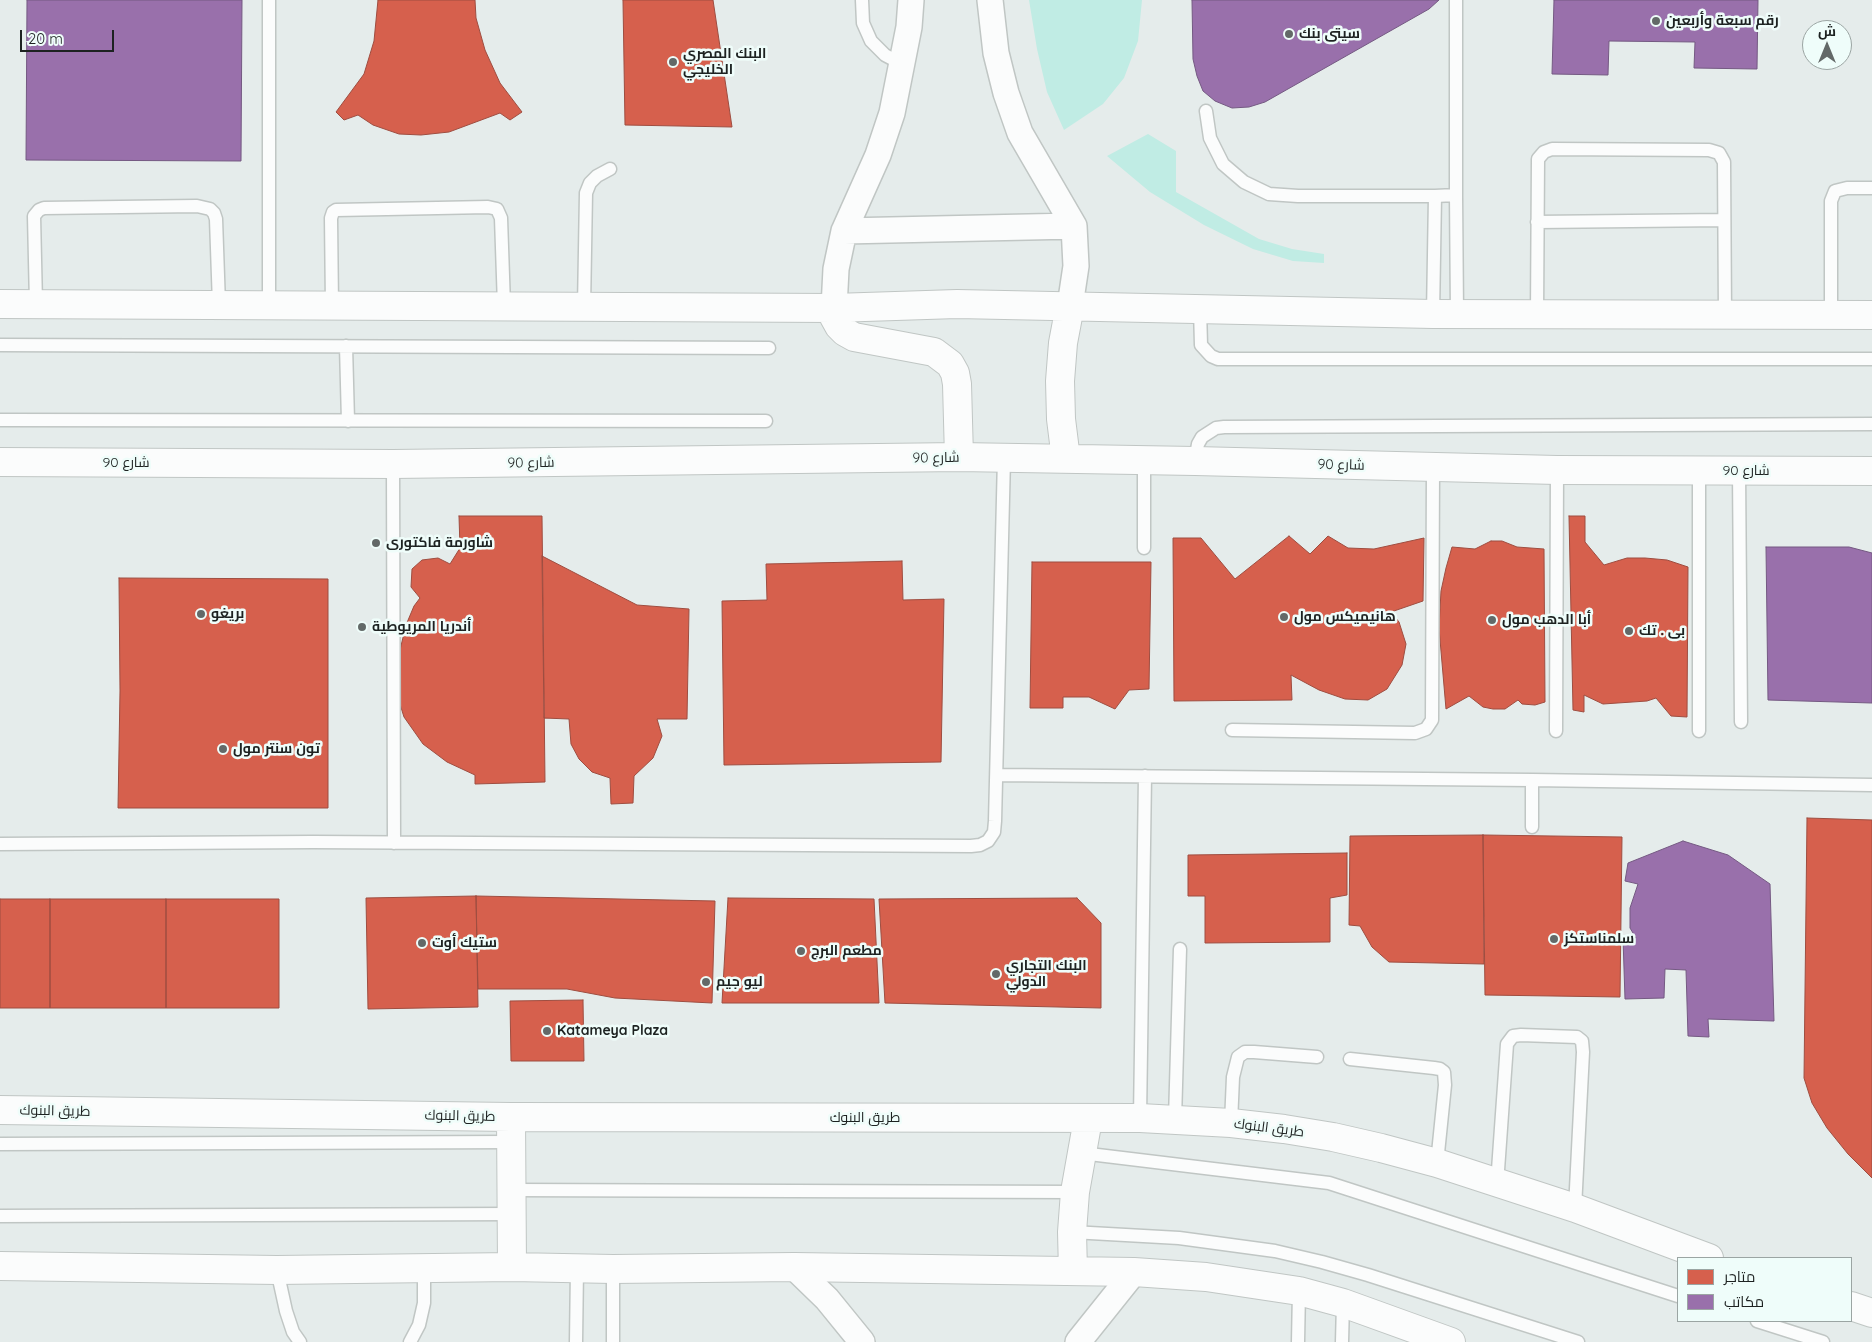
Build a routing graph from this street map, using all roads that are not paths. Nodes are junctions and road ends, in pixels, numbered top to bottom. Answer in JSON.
{"nodes":[{"id":1,"x":269,"y":0,"type":"edge"},
{"id":2,"x":862,"y":0,"type":"edge"},
{"id":3,"x":911,"y":0,"type":"edge"},
{"id":4,"x":990,"y":0,"type":"edge"},
{"id":5,"x":1456,"y":0,"type":"edge"},
{"id":6,"x":902,"y":64,"type":"junction"},
{"id":7,"x":1206,"y":111,"type":"dead end"},
{"id":8,"x":610,"y":169,"type":"dead end"},
{"id":9,"x":1872,"y":188,"type":"edge"},
{"id":10,"x":1435,"y":196,"type":"junction"},
{"id":11,"x":1456,"y":196,"type":"junction"},
{"id":12,"x":1724,"y":220,"type":"junction"},
{"id":13,"x":1538,"y":222,"type":"junction"},
{"id":14,"x":1074,"y":226,"type":"junction"},
{"id":15,"x":844,"y":231,"type":"junction"},
{"id":16,"x":0,"y":304,"type":"edge"},
{"id":17,"x":36,"y":304,"type":"junction"},
{"id":18,"x":219,"y":305,"type":"junction"},
{"id":19,"x":269,"y":305,"type":"junction"},
{"id":20,"x":332,"y":306,"type":"junction"},
{"id":21,"x":504,"y":306,"type":"junction"},
{"id":22,"x":1070,"y":306,"type":"junction"},
{"id":23,"x":584,"y":307,"type":"junction"},
{"id":24,"x":834,"y":308,"type":"junction"},
{"id":25,"x":1200,"y":309,"type":"junction"},
{"id":26,"x":1445,"y":314,"type":"junction"},
{"id":27,"x":1538,"y":314,"type":"junction"},
{"id":28,"x":1725,"y":314,"type":"junction"},
{"id":29,"x":1831,"y":314,"type":"junction"},
{"id":30,"x":1872,"y":315,"type":"edge"},
{"id":31,"x":0,"y":345,"type":"edge"},
{"id":32,"x":346,"y":346,"type":"junction"},
{"id":33,"x":769,"y":348,"type":"dead end"},
{"id":34,"x":1872,"y":359,"type":"edge"},
{"id":35,"x":0,"y":420,"type":"edge"},
{"id":36,"x":348,"y":421,"type":"junction"},
{"id":37,"x":766,"y":421,"type":"dead end"},
{"id":38,"x":1872,"y":424,"type":"edge"},
{"id":39,"x":959,"y":457,"type":"junction"},
{"id":40,"x":1004,"y":458,"type":"junction"},
{"id":41,"x":1066,"y":459,"type":"junction"},
{"id":42,"x":1144,"y":460,"type":"junction"},
{"id":43,"x":1195,"y":461,"type":"junction"},
{"id":44,"x":0,"y":462,"type":"edge"},
{"id":45,"x":393,"y":464,"type":"junction"},
{"id":46,"x":1433,"y":467,"type":"junction"},
{"id":47,"x":1557,"y":470,"type":"junction"},
{"id":48,"x":1872,"y":470,"type":"edge"},
{"id":49,"x":1700,"y":471,"type":"junction"},
{"id":50,"x":1739,"y":471,"type":"junction"},
{"id":51,"x":1144,"y":548,"type":"dead end"},
{"id":52,"x":1741,"y":722,"type":"dead end"},
{"id":53,"x":1232,"y":730,"type":"dead end"},
{"id":54,"x":1556,"y":731,"type":"dead end"},
{"id":55,"x":1698,"y":731,"type":"dead end"},
{"id":56,"x":997,"y":775,"type":"junction"},
{"id":57,"x":1145,"y":776,"type":"junction"},
{"id":58,"x":1532,"y":780,"type":"junction"},
{"id":59,"x":1872,"y":786,"type":"edge"},
{"id":60,"x":1532,"y":827,"type":"dead end"},
{"id":61,"x":394,"y":843,"type":"junction"},
{"id":62,"x":0,"y":844,"type":"edge"},
{"id":63,"x":1180,"y":950,"type":"dead end"},
{"id":64,"x":1317,"y":1057,"type":"dead end"},
{"id":65,"x":1350,"y":1059,"type":"dead end"},
{"id":66,"x":0,"y":1110,"type":"edge"},
{"id":67,"x":1140,"y":1118,"type":"junction"},
{"id":68,"x":1088,"y":1119,"type":"junction"},
{"id":69,"x":1175,"y":1119,"type":"junction"},
{"id":70,"x":1231,"y":1123,"type":"junction"},
{"id":71,"x":511,"y":1129,"type":"junction"},
{"id":72,"x":0,"y":1144,"type":"edge"},
{"id":73,"x":1081,"y":1153,"type":"junction"},
{"id":74,"x":1437,"y":1163,"type":"junction"},
{"id":75,"x":1497,"y":1184,"type":"junction"},
{"id":76,"x":1075,"y":1192,"type":"junction"},
{"id":77,"x":512,"y":1202,"type":"junction"},
{"id":78,"x":1575,"y":1208,"type":"junction"},
{"id":79,"x":0,"y":1216,"type":"edge"},
{"id":80,"x":1072,"y":1232,"type":"junction"},
{"id":81,"x":1706,"y":1257,"type":"edge"},
{"id":82,"x":0,"y":1266,"type":"edge"},
{"id":83,"x":512,"y":1267,"type":"junction"},
{"id":84,"x":794,"y":1267,"type":"junction"},
{"id":85,"x":424,"y":1268,"type":"junction"},
{"id":86,"x":577,"y":1268,"type":"junction"},
{"id":87,"x":613,"y":1269,"type":"junction"},
{"id":88,"x":278,"y":1270,"type":"junction"},
{"id":89,"x":1073,"y":1271,"type":"junction"},
{"id":90,"x":1134,"y":1272,"type":"junction"},
{"id":91,"x":1299,"y":1291,"type":"junction"},
{"id":92,"x":1677,"y":1296,"type":"edge"},
{"id":93,"x":1343,"y":1304,"type":"junction"},
{"id":94,"x":1852,"y":1306,"type":"edge"},
{"id":95,"x":1872,"y":1313,"type":"edge"},
{"id":96,"x":1760,"y":1322,"type":"edge"},
{"id":97,"x":300,"y":1342,"type":"edge"},
{"id":98,"x":410,"y":1342,"type":"edge"},
{"id":99,"x":576,"y":1342,"type":"edge"},
{"id":100,"x":613,"y":1342,"type":"edge"},
{"id":101,"x":862,"y":1342,"type":"edge"},
{"id":102,"x":1078,"y":1342,"type":"edge"},
{"id":103,"x":1298,"y":1342,"type":"edge"},
{"id":104,"x":1342,"y":1342,"type":"edge"},
{"id":105,"x":1451,"y":1342,"type":"edge"},
{"id":106,"x":1578,"y":1342,"type":"edge"},
{"id":107,"x":1823,"y":1342,"type":"edge"}],
"edges":[{"from":1,"to":19,"type":"lane"},
{"from":2,"to":6,"type":"lane"},
{"from":3,"to":6,"type":"street"},
{"from":4,"to":14,"type":"street"},
{"from":5,"to":11,"type":"lane"},
{"from":6,"to":15,"type":"street"},
{"from":7,"to":10,"type":"lane"},
{"from":8,"to":23,"type":"lane"},
{"from":9,"to":29,"type":"lane"},
{"from":10,"to":11,"type":"lane"},
{"from":10,"to":26,"type":"lane"},
{"from":11,"to":26,"type":"lane"},
{"from":12,"to":13,"type":"lane"},
{"from":12,"to":13,"type":"lane"},
{"from":12,"to":28,"type":"lane"},
{"from":13,"to":27,"type":"lane"},
{"from":14,"to":15,"type":"street"},
{"from":14,"to":22,"type":"street"},
{"from":15,"to":24,"type":"street"},
{"from":16,"to":17,"type":"street"},
{"from":17,"to":18,"type":"street"},
{"from":17,"to":18,"type":"lane"},
{"from":18,"to":19,"type":"street"},
{"from":19,"to":20,"type":"street"},
{"from":20,"to":21,"type":"street"},
{"from":20,"to":21,"type":"lane"},
{"from":21,"to":23,"type":"street"},
{"from":22,"to":24,"type":"street"},
{"from":22,"to":25,"type":"street"},
{"from":22,"to":41,"type":"street"},
{"from":23,"to":24,"type":"street"},
{"from":24,"to":39,"type":"street"},
{"from":25,"to":26,"type":"street"},
{"from":25,"to":34,"type":"lane"},
{"from":26,"to":27,"type":"street"},
{"from":27,"to":28,"type":"street"},
{"from":28,"to":29,"type":"street"},
{"from":29,"to":30,"type":"street"},
{"from":31,"to":32,"type":"lane"},
{"from":32,"to":33,"type":"lane"},
{"from":32,"to":36,"type":"lane"},
{"from":35,"to":36,"type":"lane"},
{"from":36,"to":37,"type":"lane"},
{"from":38,"to":43,"type":"lane"},
{"from":39,"to":40,"type":"street","name":"شارع 90"},
{"from":39,"to":45,"type":"street","name":"شارع 90"},
{"from":40,"to":41,"type":"street","name":"شارع 90"},
{"from":40,"to":56,"type":"lane"},
{"from":41,"to":42,"type":"street","name":"شارع 90"},
{"from":42,"to":43,"type":"street","name":"شارع 90"},
{"from":42,"to":51,"type":"lane"},
{"from":43,"to":46,"type":"street","name":"شارع 90"},
{"from":44,"to":45,"type":"street","name":"شارع 90"},
{"from":45,"to":61,"type":"lane"},
{"from":46,"to":47,"type":"street","name":"شارع 90"},
{"from":46,"to":53,"type":"lane"},
{"from":47,"to":49,"type":"street","name":"شارع 90"},
{"from":47,"to":54,"type":"lane"},
{"from":48,"to":50,"type":"street","name":"شارع 90"},
{"from":49,"to":50,"type":"street","name":"شارع 90"},
{"from":49,"to":55,"type":"lane"},
{"from":50,"to":52,"type":"lane"},
{"from":56,"to":57,"type":"lane"},
{"from":56,"to":61,"type":"lane"},
{"from":57,"to":58,"type":"lane"},
{"from":57,"to":67,"type":"lane"},
{"from":58,"to":59,"type":"lane"},
{"from":58,"to":60,"type":"lane"},
{"from":61,"to":62,"type":"lane"},
{"from":63,"to":69,"type":"lane"},
{"from":64,"to":70,"type":"lane"},
{"from":65,"to":74,"type":"lane"},
{"from":66,"to":71,"type":"street","name":"طريق البنوك"},
{"from":67,"to":68,"type":"street","name":"طريق البنوك"},
{"from":67,"to":69,"type":"street","name":"طريق البنوك"},
{"from":68,"to":71,"type":"street","name":"طريق البنوك"},
{"from":68,"to":73,"type":"street"},
{"from":69,"to":70,"type":"street","name":"طريق البنوك"},
{"from":70,"to":74,"type":"street","name":"طريق البنوك"},
{"from":71,"to":72,"type":"lane"},
{"from":71,"to":77,"type":"street"},
{"from":73,"to":76,"type":"street"},
{"from":73,"to":92,"type":"lane"},
{"from":74,"to":75,"type":"street","name":"طريق البنوك"},
{"from":75,"to":78,"type":"street","name":"طريق البنوك"},
{"from":75,"to":78,"type":"lane"},
{"from":76,"to":77,"type":"lane"},
{"from":76,"to":80,"type":"street"},
{"from":77,"to":79,"type":"lane"},
{"from":77,"to":83,"type":"street"},
{"from":78,"to":81,"type":"street","name":"طريق البنوك"},
{"from":80,"to":89,"type":"street"},
{"from":80,"to":106,"type":"lane"},
{"from":82,"to":88,"type":"street"},
{"from":83,"to":85,"type":"street"},
{"from":83,"to":86,"type":"street"},
{"from":84,"to":87,"type":"street"},
{"from":84,"to":89,"type":"street"},
{"from":84,"to":101,"type":"street"},
{"from":85,"to":88,"type":"street"},
{"from":85,"to":98,"type":"lane"},
{"from":86,"to":87,"type":"street"},
{"from":86,"to":99,"type":"lane"},
{"from":87,"to":100,"type":"lane"},
{"from":88,"to":97,"type":"lane"},
{"from":89,"to":90,"type":"street"},
{"from":90,"to":91,"type":"street"},
{"from":90,"to":102,"type":"street"},
{"from":91,"to":93,"type":"street"},
{"from":91,"to":103,"type":"lane"},
{"from":93,"to":104,"type":"lane"},
{"from":93,"to":105,"type":"street"},
{"from":94,"to":95,"type":"street"},
{"from":96,"to":107,"type":"lane"}]}
